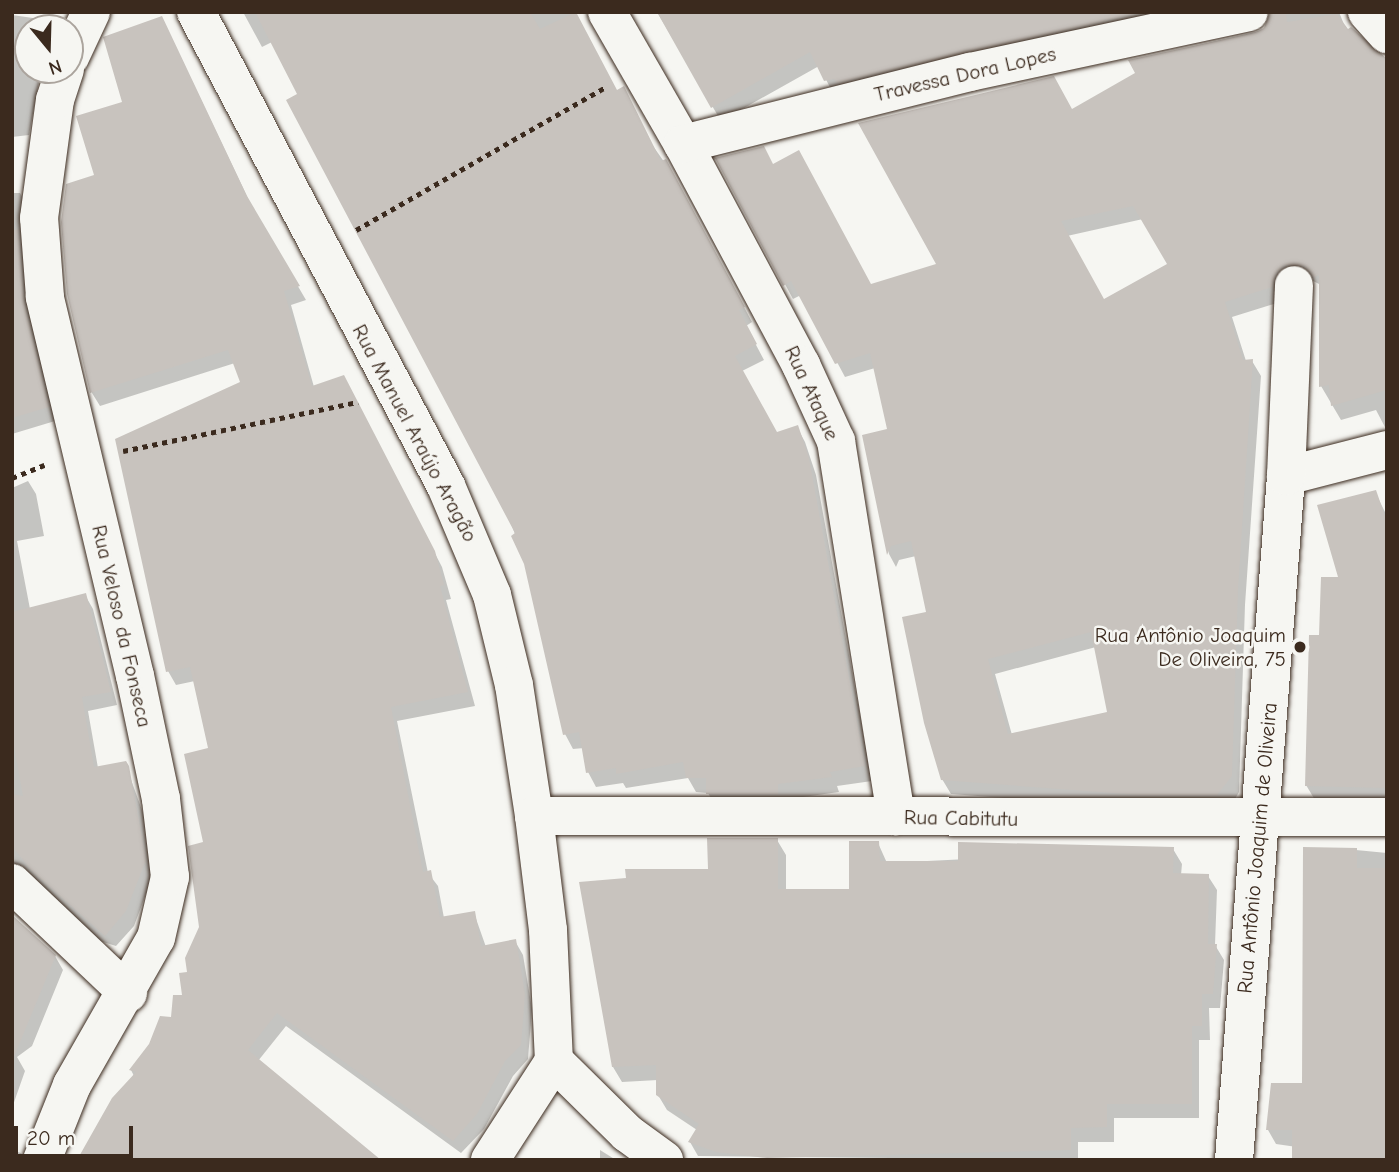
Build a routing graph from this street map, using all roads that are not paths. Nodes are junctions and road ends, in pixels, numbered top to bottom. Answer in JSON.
{"nodes":[{"id":1,"x":197,"y":12,"type":"edge"},
{"id":2,"x":607,"y":12,"type":"edge"},
{"id":3,"x":1249,"y":12,"type":"edge"},
{"id":4,"x":1367,"y":12,"type":"edge"},
{"id":5,"x":1387,"y":34,"type":"edge"},
{"id":6,"x":60,"y":84,"type":"edge"},
{"id":7,"x":683,"y":144,"type":"junction"},
{"id":8,"x":1294,"y":285,"type":"dead end"},
{"id":9,"x":1387,"y":450,"type":"edge"},
{"id":10,"x":1286,"y":476,"type":"junction"},
{"id":11,"x":534,"y":816,"type":"junction"},
{"id":12,"x":896,"y":816,"type":"junction"},
{"id":13,"x":1387,"y":817,"type":"edge"},
{"id":14,"x":1260,"y":818,"type":"junction"},
{"id":15,"x":17,"y":894,"type":"edge"},
{"id":16,"x":128,"y":993,"type":"junction"},
{"id":17,"x":555,"y":1061,"type":"junction"},
{"id":18,"x":42,"y":1160,"type":"edge"},
{"id":19,"x":490,"y":1160,"type":"edge"},
{"id":20,"x":664,"y":1160,"type":"edge"},
{"id":21,"x":1234,"y":1160,"type":"edge"}],
"edges":[{"from":1,"to":11,"type":"street","name":"Rua Manuel Araújo Aragão"},
{"from":2,"to":7,"type":"street","name":"Rua Ataque"},
{"from":3,"to":7,"type":"street","name":"Travessa Dora Lopes"},
{"from":4,"to":5,"type":"street"},
{"from":6,"to":16,"type":"street","name":"Rua Veloso da Fonseca"},
{"from":7,"to":12,"type":"street","name":"Rua Ataque"},
{"from":8,"to":10,"type":"street","name":"Rua Antônio Joaquim de Oliveira"},
{"from":9,"to":10,"type":"street"},
{"from":10,"to":14,"type":"street","name":"Rua Antônio Joaquim de Oliveira"},
{"from":11,"to":12,"type":"street","name":"Rua Cabitutu"},
{"from":11,"to":17,"type":"street","name":"Rua Manuel Araújo Aragão"},
{"from":12,"to":14,"type":"street","name":"Rua Cabitutu"},
{"from":13,"to":14,"type":"street","name":"Rua Cabitutu"},
{"from":14,"to":21,"type":"street","name":"Rua Antônio Joaquim de Oliveira"},
{"from":15,"to":16,"type":"street"},
{"from":16,"to":18,"type":"street","name":"Rua Veloso da Fonseca"},
{"from":17,"to":19,"type":"street"},
{"from":17,"to":20,"type":"street"}]}
